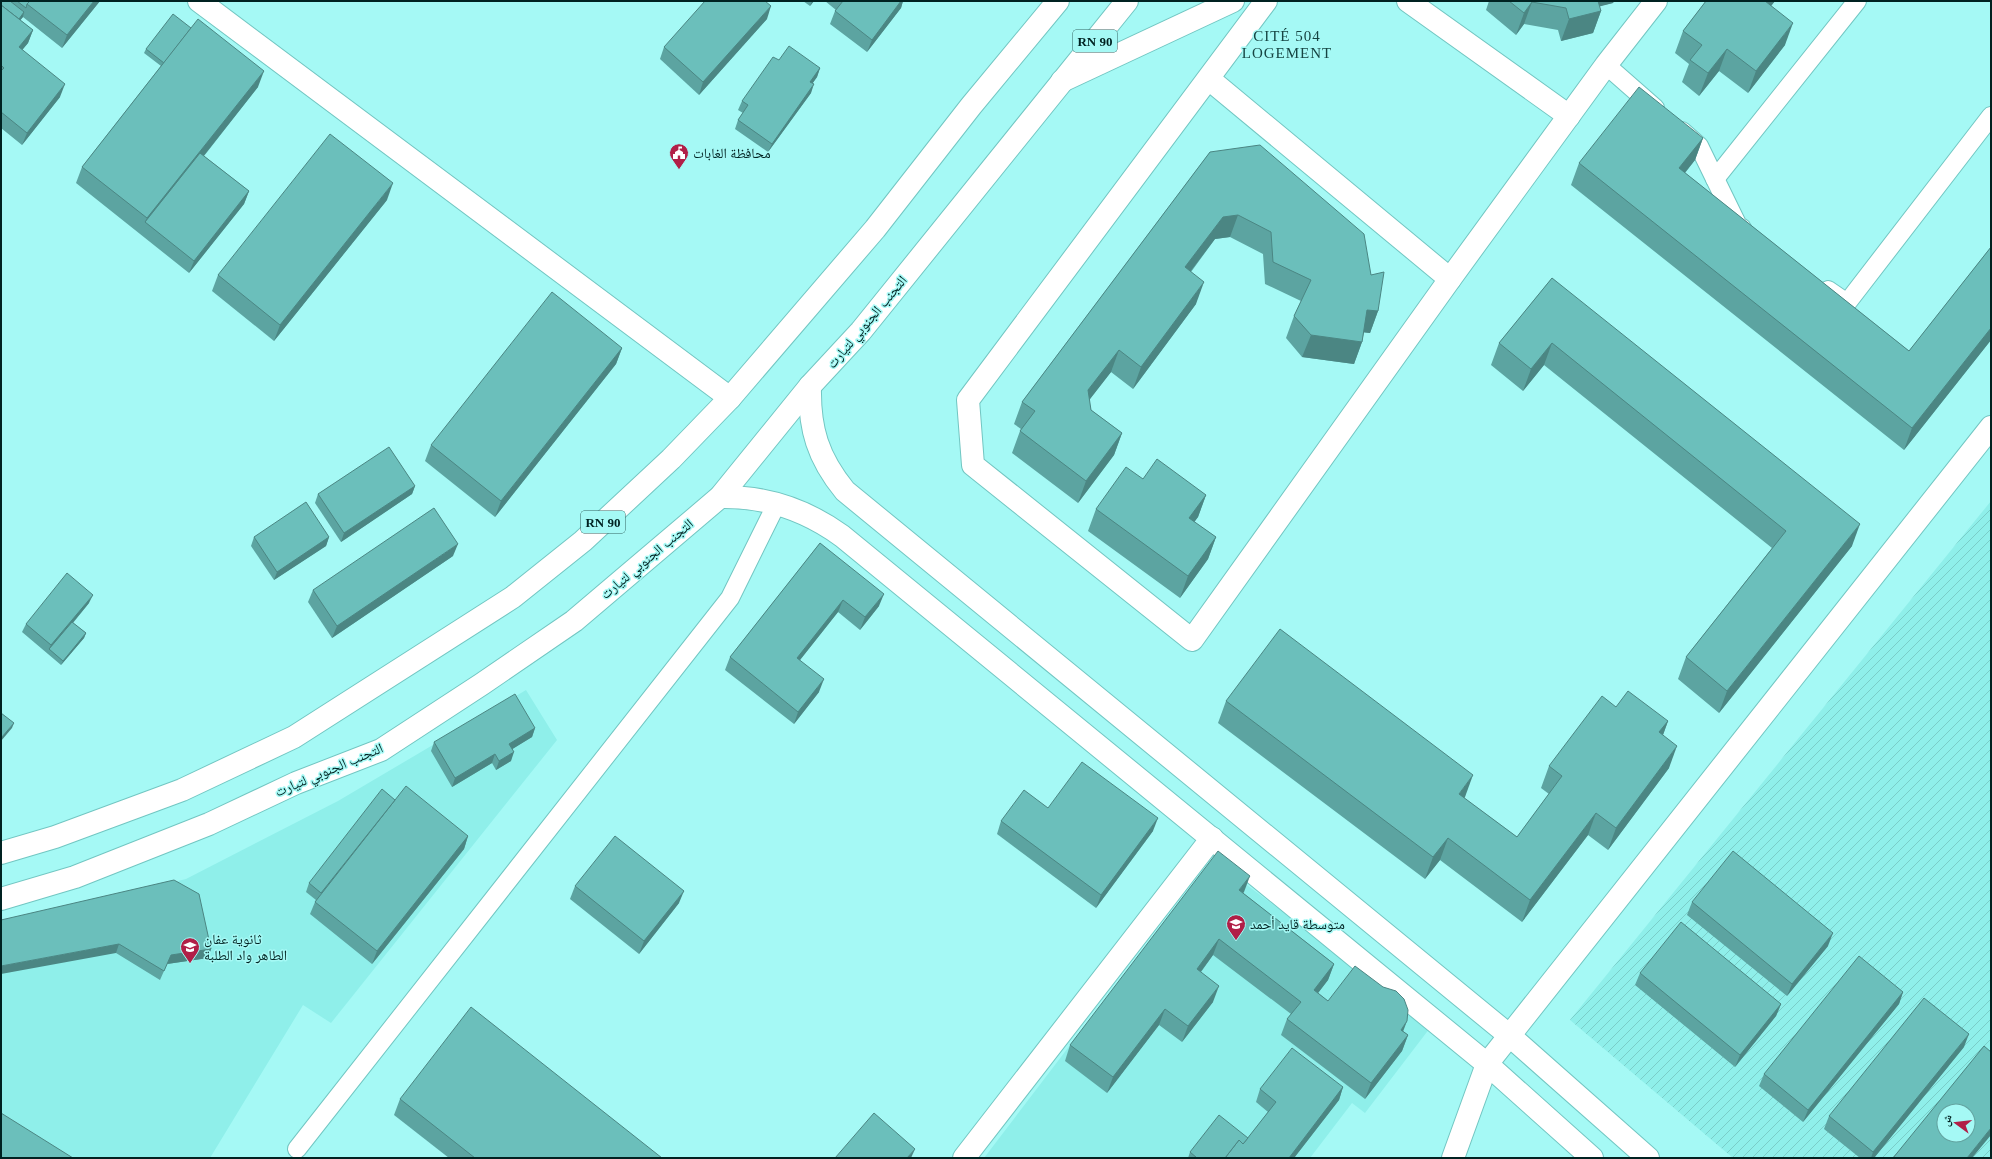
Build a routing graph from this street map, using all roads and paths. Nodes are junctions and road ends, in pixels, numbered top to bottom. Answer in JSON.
{"nodes":[{"id":1,"x":199,"y":1,"type":"edge"},
{"id":2,"x":1058,"y":1,"type":"edge"},
{"id":3,"x":1127,"y":1,"type":"edge"},
{"id":4,"x":1233,"y":1,"type":"edge"},
{"id":5,"x":1266,"y":1,"type":"edge"},
{"id":6,"x":1408,"y":1,"type":"edge"},
{"id":7,"x":1656,"y":1,"type":"edge"},
{"id":8,"x":1857,"y":1,"type":"edge"},
{"id":9,"x":1606,"y":65,"type":"junction"},
{"id":10,"x":1209,"y":79,"type":"junction"},
{"id":11,"x":1062,"y":81,"type":"junction"},
{"id":12,"x":1569,"y":116,"type":"junction"},
{"id":13,"x":1991,"y":116,"type":"edge"},
{"id":14,"x":1715,"y":179,"type":"junction"},
{"id":15,"x":1757,"y":239,"type":"edge"},
{"id":16,"x":1450,"y":280,"type":"junction"},
{"id":17,"x":1815,"y":280,"type":"edge"},
{"id":18,"x":810,"y":386,"type":"junction"},
{"id":19,"x":730,"y":398,"type":"junction"},
{"id":20,"x":1991,"y":428,"type":"edge"},
{"id":21,"x":720,"y":497,"type":"junction"},
{"id":22,"x":777,"y":503,"type":"junction"},
{"id":23,"x":1212,"y":838,"type":"junction"},
{"id":24,"x":1,"y":854,"type":"edge"},
{"id":25,"x":1,"y":899,"type":"edge"},
{"id":26,"x":1510,"y":1036,"type":"junction"},
{"id":27,"x":1488,"y":1064,"type":"junction"},
{"id":28,"x":296,"y":1149,"type":"dead end"},
{"id":29,"x":964,"y":1158,"type":"edge"},
{"id":30,"x":1453,"y":1158,"type":"edge"},
{"id":31,"x":1592,"y":1158,"type":"edge"},
{"id":32,"x":1648,"y":1158,"type":"edge"}],
"edges":[{"from":1,"to":19,"type":"main road"},
{"from":2,"to":19,"type":"main road","number":"RN 90"},
{"from":3,"to":11,"type":"main road","name":"التجنب الجنوبي لتيارت","number":"RN 90"},
{"from":4,"to":11,"type":"main road"},
{"from":5,"to":10,"type":"main road"},
{"from":6,"to":12,"type":"main road"},
{"from":7,"to":9,"type":"main road"},
{"from":8,"to":14,"type":"lane"},
{"from":9,"to":12,"type":"main road"},
{"from":9,"to":14,"type":"lane"},
{"from":10,"to":16,"type":"main road"},
{"from":10,"to":16,"type":"main road"},
{"from":11,"to":18,"type":"main road","name":"التجنب الجنوبي لتيارت","number":"RN 90"},
{"from":12,"to":16,"type":"main road"},
{"from":13,"to":17,"type":"lane"},
{"from":14,"to":15,"type":"lane"},
{"from":18,"to":21,"type":"main road","name":"التجنب الجنوبي لتيارت","number":"RN 90"},
{"from":18,"to":26,"type":"main road"},
{"from":19,"to":24,"type":"main road","number":"RN 90"},
{"from":20,"to":26,"type":"main road"},
{"from":21,"to":22,"type":"main road"},
{"from":21,"to":25,"type":"main road","name":"التجنب الجنوبي لتيارت","number":"RN 90"},
{"from":22,"to":23,"type":"main road"},
{"from":22,"to":28,"type":"lane"},
{"from":23,"to":27,"type":"main road"},
{"from":23,"to":29,"type":"main road"},
{"from":26,"to":27,"type":"main road"},
{"from":26,"to":32,"type":"main road"},
{"from":27,"to":30,"type":"main road"},
{"from":27,"to":31,"type":"main road"}]}
